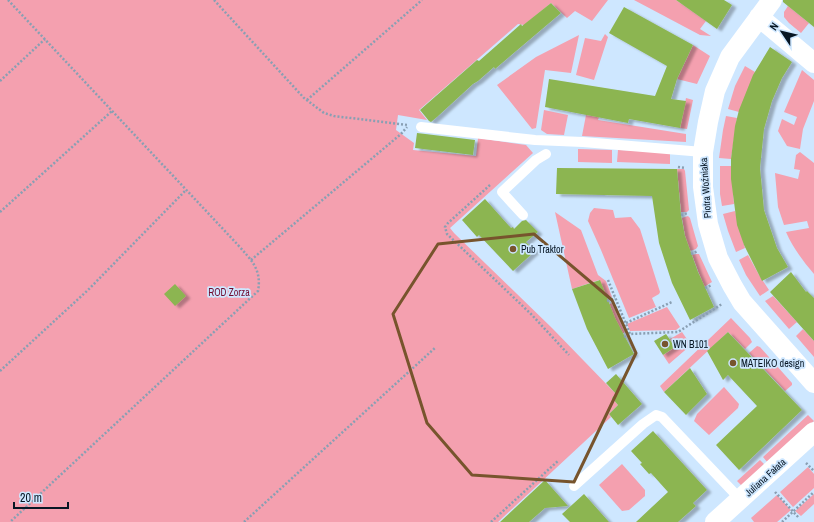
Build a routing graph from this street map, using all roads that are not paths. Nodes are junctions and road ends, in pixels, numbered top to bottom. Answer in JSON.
{"nodes":[{"id":1,"x":772,"y":0,"type":"edge"},
{"id":2,"x":759,"y":17,"type":"junction"},
{"id":3,"x":814,"y":63,"type":"edge"},
{"id":4,"x":421,"y":127,"type":"road end"},
{"id":5,"x":703,"y":152,"type":"junction"},
{"id":6,"x":546,"y":154,"type":"dead end"},
{"id":7,"x":523,"y":215,"type":"dead end"},
{"id":8,"x":814,"y":383,"type":"edge"},
{"id":9,"x":814,"y":432,"type":"edge"},
{"id":10,"x":574,"y":486,"type":"dead end"},
{"id":11,"x":740,"y":499,"type":"junction"},
{"id":12,"x":715,"y":522,"type":"edge"}],
"edges":[{"from":1,"to":2,"type":"street","name":"Piotra Woźniaka"},
{"from":2,"to":3,"type":"street"},
{"from":2,"to":5,"type":"street","name":"Piotra Woźniaka"},
{"from":4,"to":5,"type":"lane"},
{"from":5,"to":8,"type":"street","name":"Piotra Woźniaka"},
{"from":6,"to":7,"type":"lane"},
{"from":9,"to":11,"type":"street","name":"Juliana Fałata"},
{"from":10,"to":11,"type":"lane"},
{"from":11,"to":12,"type":"street","name":"Juliana Fałata"}]}
